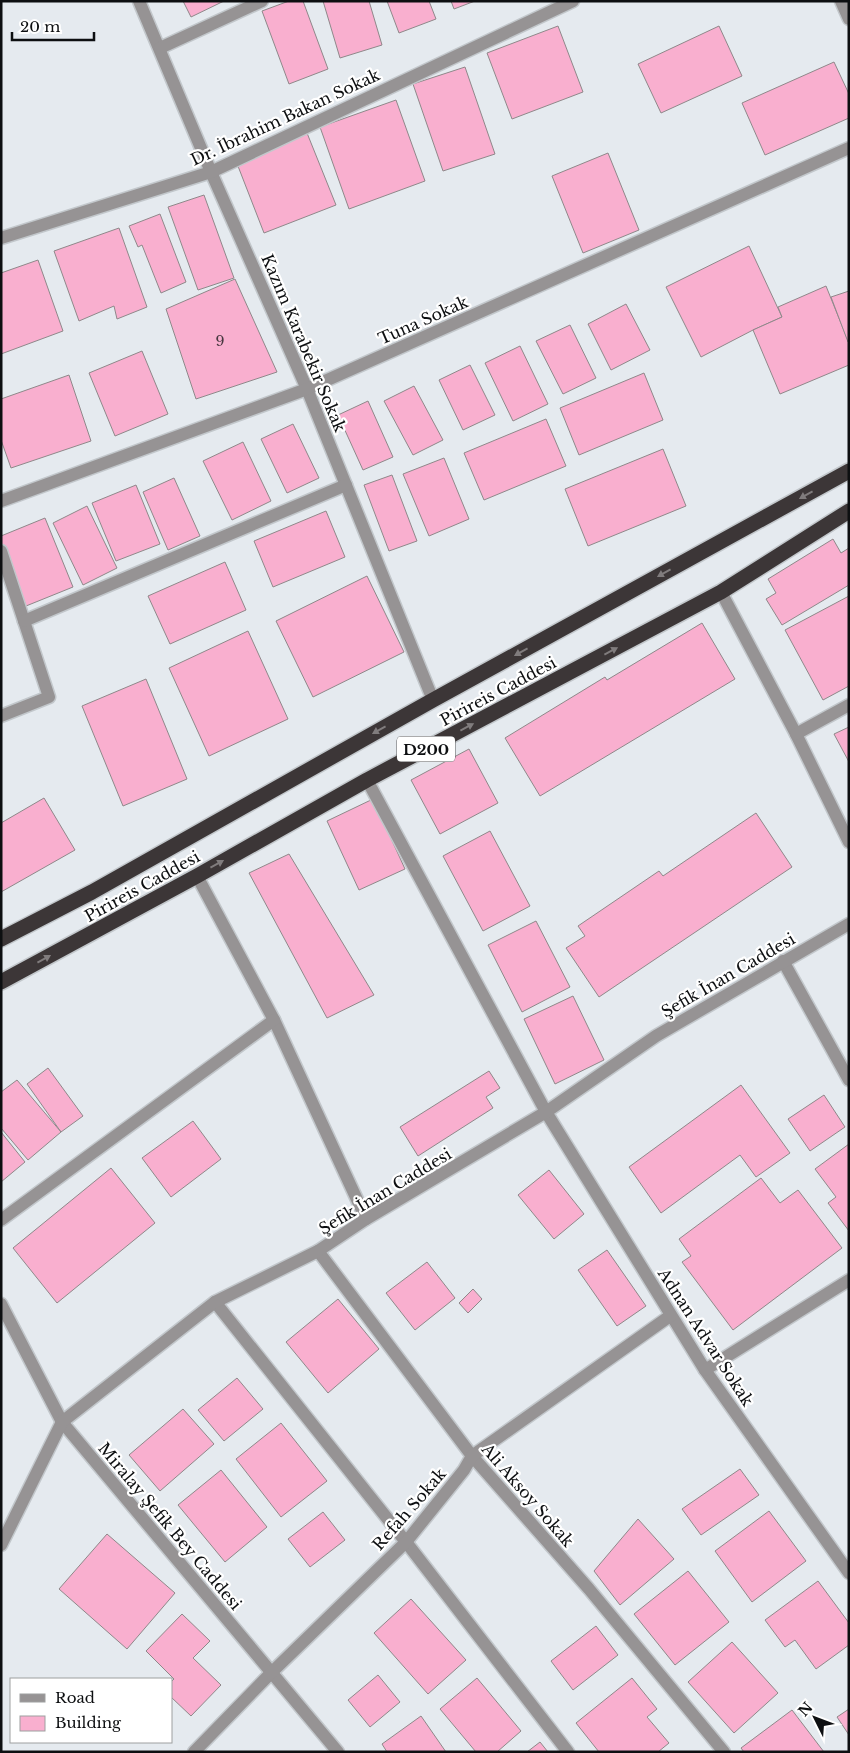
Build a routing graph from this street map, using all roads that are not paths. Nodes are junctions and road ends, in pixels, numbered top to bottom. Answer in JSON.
{"nodes":[{"id":1,"x":139,"y":1,"type":"edge"},
{"id":2,"x":262,"y":1,"type":"edge"},
{"id":3,"x":573,"y":1,"type":"edge"},
{"id":4,"x":841,"y":1,"type":"edge"},
{"id":5,"x":849,"y":19,"type":"edge"},
{"id":6,"x":160,"y":48,"type":"junction"},
{"id":7,"x":849,"y":148,"type":"edge"},
{"id":8,"x":211,"y":172,"type":"junction"},
{"id":9,"x":1,"y":238,"type":"edge"},
{"id":10,"x":307,"y":389,"type":"junction"},
{"id":11,"x":849,"y":471,"type":"edge"},
{"id":12,"x":346,"y":485,"type":"junction"},
{"id":13,"x":1,"y":501,"type":"edge"},
{"id":14,"x":849,"y":510,"type":"edge"},
{"id":15,"x":1,"y":551,"type":"edge"},
{"id":16,"x":721,"y":592,"type":"junction"},
{"id":17,"x":24,"y":621,"type":"junction"},
{"id":18,"x":433,"y":700,"type":"junction"},
{"id":19,"x":849,"y":706,"type":"edge"},
{"id":20,"x":1,"y":716,"type":"edge"},
{"id":21,"x":796,"y":734,"type":"junction"},
{"id":22,"x":367,"y":780,"type":"junction"},
{"id":23,"x":849,"y":842,"type":"edge"},
{"id":24,"x":197,"y":876,"type":"junction"},
{"id":25,"x":849,"y":924,"type":"edge"},
{"id":26,"x":1,"y":939,"type":"edge"},
{"id":27,"x":783,"y":961,"type":"junction"},
{"id":28,"x":1,"y":982,"type":"edge"},
{"id":29,"x":274,"y":1020,"type":"junction"},
{"id":30,"x":849,"y":1080,"type":"edge"},
{"id":31,"x":546,"y":1112,"type":"junction"},
{"id":32,"x":366,"y":1219,"type":"junction"},
{"id":33,"x":1,"y":1220,"type":"edge"},
{"id":34,"x":318,"y":1251,"type":"junction"},
{"id":35,"x":849,"y":1280,"type":"edge"},
{"id":36,"x":215,"y":1302,"type":"junction"},
{"id":37,"x":1,"y":1304,"type":"edge"},
{"id":38,"x":670,"y":1316,"type":"junction"},
{"id":39,"x":705,"y":1370,"type":"junction"},
{"id":40,"x":62,"y":1422,"type":"junction"},
{"id":41,"x":472,"y":1456,"type":"junction"},
{"id":42,"x":406,"y":1542,"type":"junction"},
{"id":43,"x":1,"y":1545,"type":"edge"},
{"id":44,"x":849,"y":1573,"type":"edge"},
{"id":45,"x":271,"y":1672,"type":"junction"},
{"id":46,"x":194,"y":1752,"type":"edge"},
{"id":47,"x":338,"y":1752,"type":"edge"},
{"id":48,"x":568,"y":1752,"type":"edge"},
{"id":49,"x":724,"y":1752,"type":"edge"}],
"edges":[{"from":1,"to":6,"type":"street","name":"Kazım Karabekir Sokak"},
{"from":2,"to":6,"type":"street"},
{"from":3,"to":8,"type":"street","name":"Dr. İbrahim Bakan Sokak"},
{"from":4,"to":5,"type":"street"},
{"from":6,"to":8,"type":"street","name":"Kazım Karabekir Sokak"},
{"from":7,"to":10,"type":"street","name":"Tuna Sokak"},
{"from":8,"to":9,"type":"street","name":"Dr. İbrahim Bakan Sokak"},
{"from":8,"to":10,"type":"street","name":"Kazım Karabekir Sokak"},
{"from":10,"to":12,"type":"street","name":"Kazım Karabekir Sokak"},
{"from":10,"to":13,"type":"street","name":"Tuna Sokak"},
{"from":11,"to":18,"type":"highway","name":"Pirireis Caddesi","number":"D200","one_way":true},
{"from":12,"to":17,"type":"street"},
{"from":12,"to":18,"type":"street","name":"Kazım Karabekir Sokak"},
{"from":14,"to":16,"type":"highway","name":"Pirireis Caddesi","number":"D200"},
{"from":15,"to":17,"type":"street"},
{"from":16,"to":21,"type":"street"},
{"from":22,"to":16,"type":"highway","name":"Pirireis Caddesi","number":"D200","one_way":true},
{"from":17,"to":20,"type":"street"},
{"from":18,"to":26,"type":"highway","name":"Pirireis Caddesi","number":"D200","one_way":true},
{"from":19,"to":21,"type":"street"},
{"from":21,"to":23,"type":"street"},
{"from":24,"to":22,"type":"highway","name":"Pirireis Caddesi","number":"D200","one_way":true},
{"from":22,"to":31,"type":"street","name":"Adnan Advar Sokak"},
{"from":28,"to":24,"type":"highway","name":"Pirireis Caddesi","number":"D200","one_way":true},
{"from":24,"to":29,"type":"street"},
{"from":25,"to":27,"type":"street","name":"Şefik İnan Caddesi"},
{"from":27,"to":30,"type":"street"},
{"from":27,"to":31,"type":"street","name":"Şefik İnan Caddesi"},
{"from":29,"to":32,"type":"street"},
{"from":29,"to":33,"type":"street"},
{"from":31,"to":32,"type":"street","name":"Şefik İnan Caddesi"},
{"from":31,"to":38,"type":"street","name":"Adnan Advar Sokak"},
{"from":32,"to":34,"type":"street","name":"Şefik İnan Caddesi"},
{"from":34,"to":36,"type":"street","name":"Şefik İnan Caddesi"},
{"from":34,"to":41,"type":"street","name":"Ali Aksoy Sokak"},
{"from":35,"to":39,"type":"street"},
{"from":36,"to":40,"type":"street","name":"Şefik İnan Caddesi"},
{"from":36,"to":42,"type":"street"},
{"from":37,"to":40,"type":"street","name":"Miralay Şefik Bey Caddesi"},
{"from":38,"to":39,"type":"street","name":"Adnan Advar Sokak"},
{"from":38,"to":41,"type":"street","name":"Refah Sokak"},
{"from":39,"to":44,"type":"street","name":"Adnan Advar Sokak"},
{"from":40,"to":43,"type":"street","name":"Şefik İnan Caddesi"},
{"from":40,"to":45,"type":"street","name":"Miralay Şefik Bey Caddesi"},
{"from":41,"to":42,"type":"street","name":"Refah Sokak"},
{"from":41,"to":49,"type":"street","name":"Ali Aksoy Sokak"},
{"from":42,"to":45,"type":"street","name":"Refah Sokak"},
{"from":42,"to":48,"type":"street"},
{"from":45,"to":46,"type":"street","name":"Refah Sokak"},
{"from":45,"to":47,"type":"street","name":"Miralay Şefik Bey Caddesi"}]}
